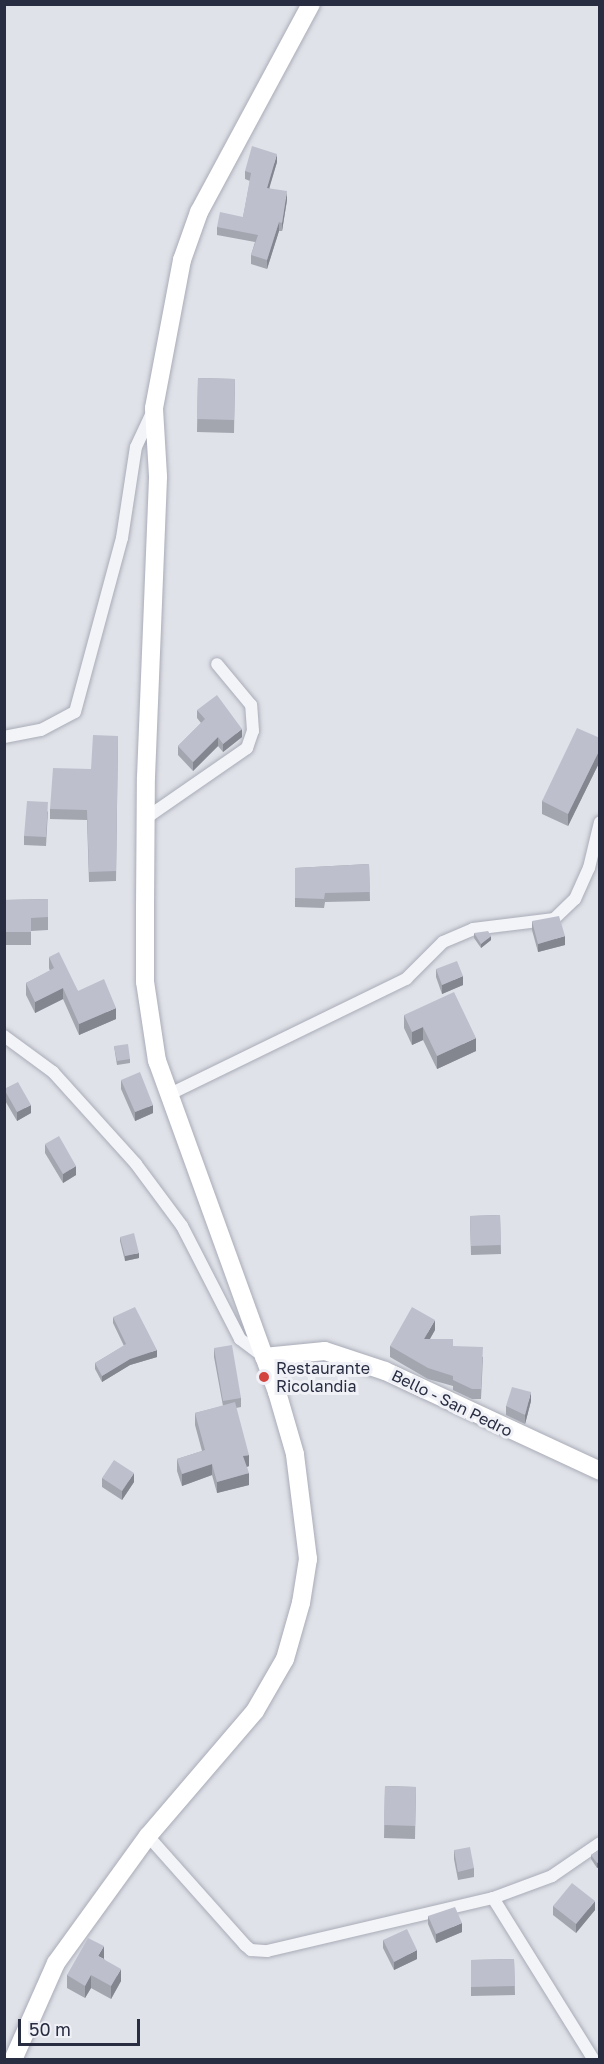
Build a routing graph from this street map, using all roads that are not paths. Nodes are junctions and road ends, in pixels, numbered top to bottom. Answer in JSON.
{"nodes":[{"id":1,"x":313,"y":6,"type":"edge"},
{"id":2,"x":154,"y":408,"type":"junction"},
{"id":3,"x":217,"y":664,"type":"dead end"},
{"id":4,"x":4,"y":737,"type":"edge"},
{"id":5,"x":146,"y":818,"type":"junction"},
{"id":6,"x":600,"y":822,"type":"edge"},
{"id":7,"x":4,"y":1036,"type":"edge"},
{"id":8,"x":170,"y":1094,"type":"junction"},
{"id":9,"x":264,"y":1356,"type":"junction"},
{"id":10,"x":600,"y":1471,"type":"edge"},
{"id":11,"x":148,"y":1836,"type":"junction"},
{"id":12,"x":600,"y":1844,"type":"edge"},
{"id":13,"x":493,"y":1898,"type":"junction"},
{"id":14,"x":13,"y":2060,"type":"edge"},
{"id":15,"x":594,"y":2060,"type":"edge"}],
"edges":[{"from":1,"to":2,"type":"main road"},
{"from":2,"to":4,"type":"street"},
{"from":2,"to":5,"type":"main road"},
{"from":3,"to":5,"type":"street"},
{"from":5,"to":8,"type":"main road"},
{"from":6,"to":8,"type":"street"},
{"from":7,"to":9,"type":"street"},
{"from":8,"to":9,"type":"main road"},
{"from":9,"to":10,"type":"main road","name":"Bello - San Pedro"},
{"from":9,"to":11,"type":"main road"},
{"from":11,"to":13,"type":"street"},
{"from":11,"to":14,"type":"main road"},
{"from":12,"to":13,"type":"street"},
{"from":13,"to":15,"type":"street"}]}
